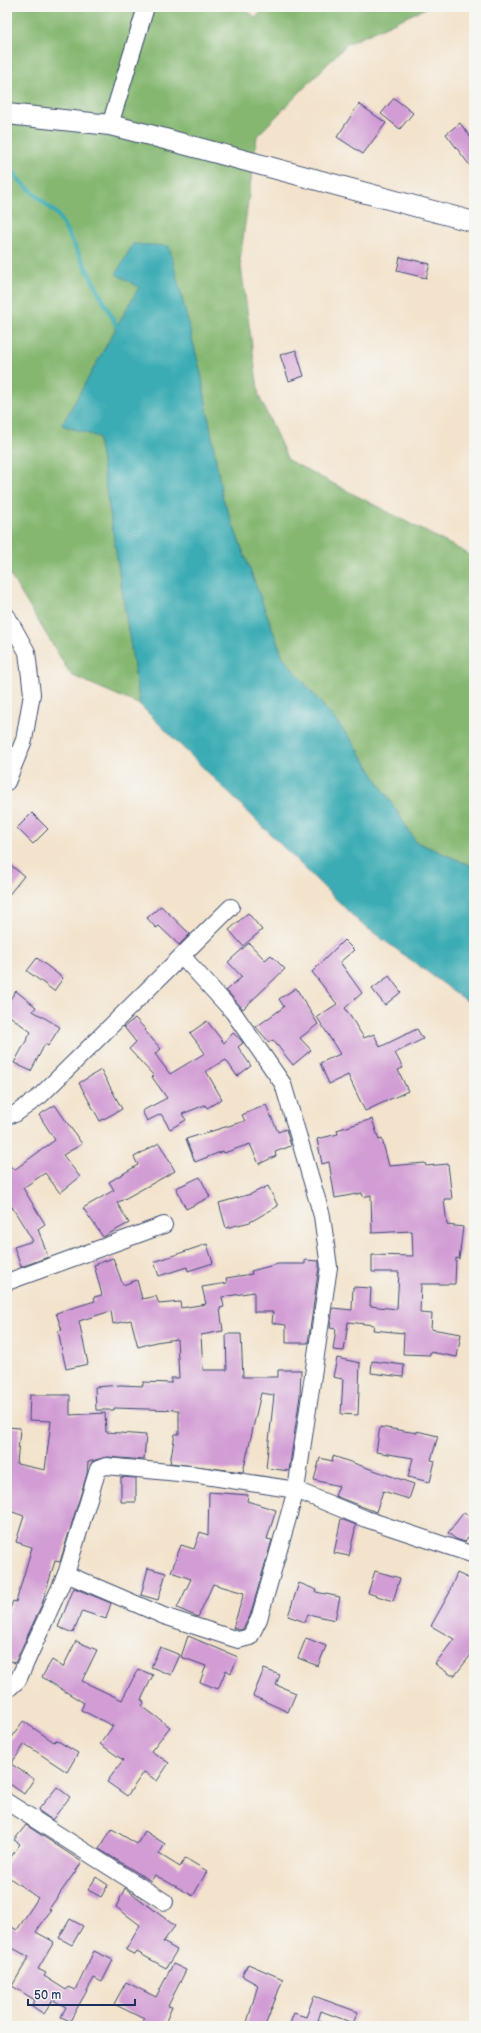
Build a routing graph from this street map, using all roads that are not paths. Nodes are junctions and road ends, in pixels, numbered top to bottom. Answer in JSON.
{"nodes":[{"id":1,"x":146,"y":7,"type":"edge"},
{"id":2,"x":7,"y":114,"type":"edge"},
{"id":3,"x":110,"y":126,"type":"junction"},
{"id":4,"x":474,"y":222,"type":"edge"},
{"id":5,"x":7,"y":616,"type":"edge"},
{"id":6,"x":7,"y":782,"type":"edge"},
{"id":7,"x":231,"y":907,"type":"dead end"},
{"id":8,"x":183,"y":957,"type":"junction"},
{"id":9,"x":7,"y":1115,"type":"edge"},
{"id":10,"x":164,"y":1225,"type":"dead end"},
{"id":11,"x":7,"y":1282,"type":"edge"},
{"id":12,"x":296,"y":1490,"type":"junction"},
{"id":13,"x":474,"y":1555,"type":"edge"},
{"id":14,"x":66,"y":1574,"type":"junction"},
{"id":15,"x":7,"y":1690,"type":"edge"},
{"id":16,"x":7,"y":1802,"type":"edge"},
{"id":17,"x":165,"y":1902,"type":"dead end"}],
"edges":[{"from":1,"to":3,"type":"street"},
{"from":2,"to":3,"type":"street"},
{"from":3,"to":4,"type":"street"},
{"from":5,"to":6,"type":"street"},
{"from":7,"to":8,"type":"street"},
{"from":8,"to":9,"type":"street"},
{"from":8,"to":12,"type":"street"},
{"from":10,"to":11,"type":"street"},
{"from":12,"to":13,"type":"street"},
{"from":12,"to":14,"type":"street"},
{"from":12,"to":14,"type":"street"},
{"from":14,"to":15,"type":"street"},
{"from":16,"to":17,"type":"street"}]}
